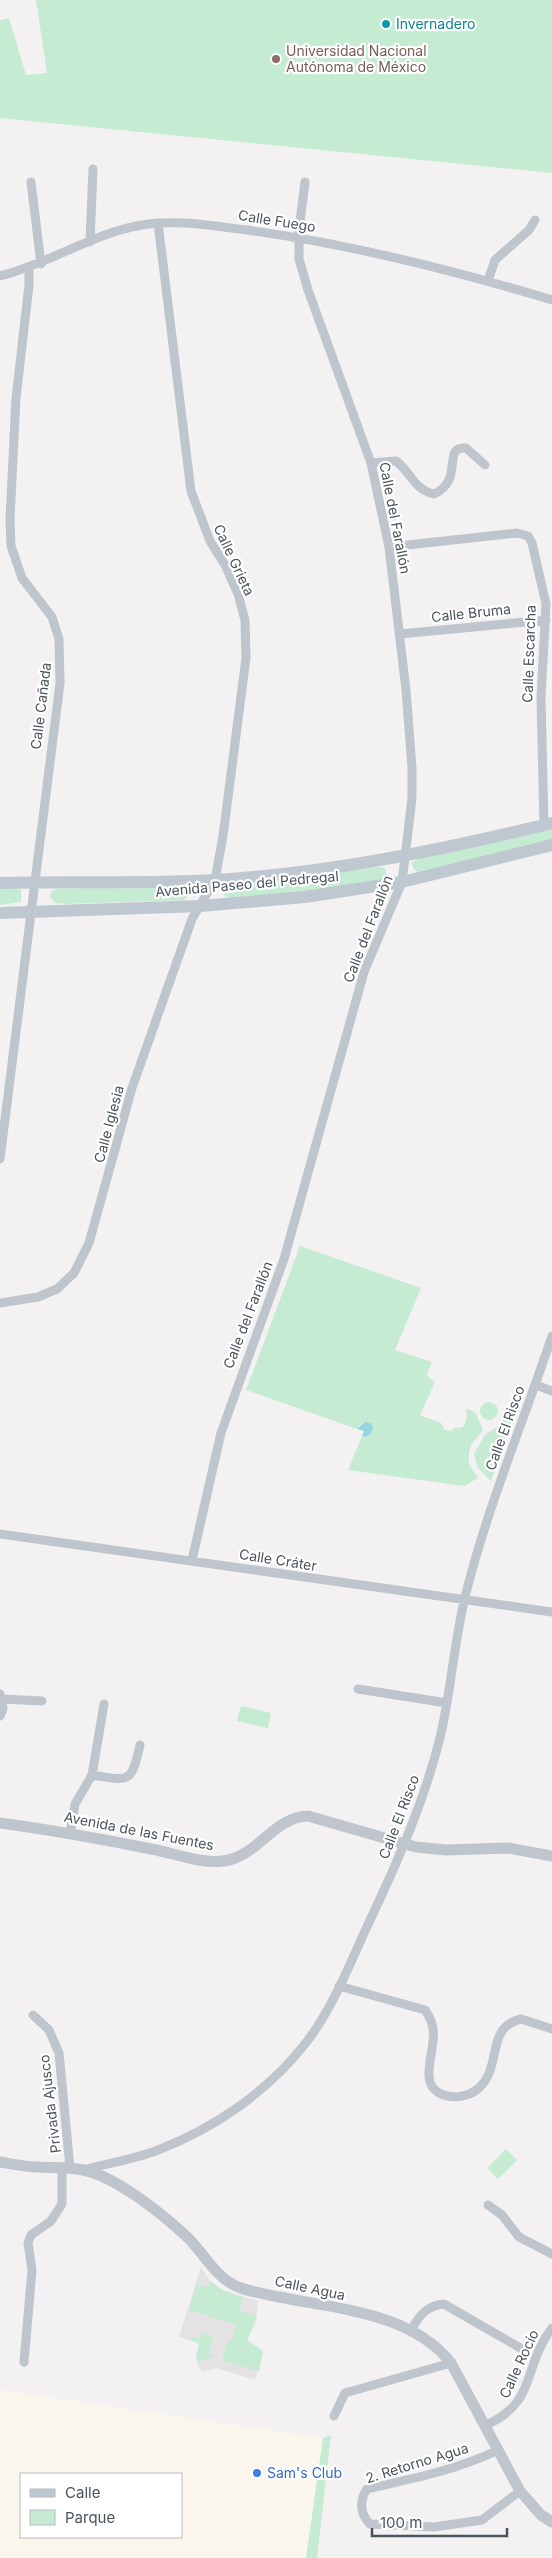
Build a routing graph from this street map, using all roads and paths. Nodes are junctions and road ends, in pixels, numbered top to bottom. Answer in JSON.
{"nodes":[{"id":1,"x":93,"y":169,"type":"dead end"},
{"id":2,"x":31,"y":182,"type":"dead end"},
{"id":3,"x":305,"y":182,"type":"dead end"},
{"id":4,"x":535,"y":220,"type":"dead end"},
{"id":5,"x":158,"y":224,"type":"junction"},
{"id":6,"x":298,"y":238,"type":"junction"},
{"id":7,"x":90,"y":242,"type":"junction"},
{"id":8,"x":40,"y":264,"type":"junction"},
{"id":9,"x":29,"y":269,"type":"junction"},
{"id":10,"x":0,"y":276,"type":"edge"},
{"id":11,"x":488,"y":281,"type":"junction"},
{"id":12,"x":552,"y":300,"type":"edge"},
{"id":13,"x":371,"y":463,"type":"junction"},
{"id":14,"x":485,"y":465,"type":"dead end"},
{"id":15,"x":389,"y":547,"type":"junction"},
{"id":16,"x":546,"y":620,"type":"junction"},
{"id":17,"x":400,"y":634,"type":"junction"},
{"id":18,"x":548,"y":824,"type":"edge"},
{"id":19,"x":552,"y":845,"type":"edge"},
{"id":20,"x":406,"y":856,"type":"junction"},
{"id":21,"x":215,"y":880,"type":"junction"},
{"id":22,"x":33,"y":882,"type":"junction"},
{"id":23,"x":402,"y":882,"type":"junction"},
{"id":24,"x":0,"y":883,"type":"edge"},
{"id":25,"x":201,"y":906,"type":"junction"},
{"id":26,"x":0,"y":913,"type":"edge"},
{"id":27,"x":31,"y":914,"type":"junction"},
{"id":28,"x":0,"y":1159,"type":"edge"},
{"id":29,"x":0,"y":1303,"type":"edge"},
{"id":30,"x":552,"y":1336,"type":"edge"},
{"id":31,"x":536,"y":1385,"type":"junction"},
{"id":32,"x":552,"y":1391,"type":"edge"},
{"id":33,"x":0,"y":1534,"type":"edge"},
{"id":34,"x":192,"y":1560,"type":"junction"},
{"id":35,"x":465,"y":1599,"type":"junction"},
{"id":36,"x":552,"y":1612,"type":"edge"},
{"id":37,"x":358,"y":1690,"type":"dead end"},
{"id":38,"x":1,"y":1697,"type":"edge"},
{"id":39,"x":42,"y":1700,"type":"dead end"},
{"id":40,"x":447,"y":1703,"type":"junction"},
{"id":41,"x":104,"y":1704,"type":"dead end"},
{"id":42,"x":0,"y":1716,"type":"edge"},
{"id":43,"x":140,"y":1745,"type":"dead end"},
{"id":44,"x":92,"y":1775,"type":"junction"},
{"id":45,"x":0,"y":1823,"type":"edge"},
{"id":46,"x":70,"y":1833,"type":"junction"},
{"id":47,"x":405,"y":1845,"type":"junction"},
{"id":48,"x":552,"y":1856,"type":"edge"},
{"id":49,"x":339,"y":1986,"type":"junction"},
{"id":50,"x":33,"y":2015,"type":"dead end"},
{"id":51,"x":552,"y":2029,"type":"edge"},
{"id":52,"x":0,"y":2162,"type":"edge"},
{"id":53,"x":66,"y":2168,"type":"junction"},
{"id":54,"x":84,"y":2170,"type":"junction"},
{"id":55,"x":488,"y":2205,"type":"dead end"},
{"id":56,"x":552,"y":2254,"type":"edge"},
{"id":57,"x":552,"y":2328,"type":"edge"},
{"id":58,"x":412,"y":2330,"type":"junction"},
{"id":59,"x":522,"y":2349,"type":"dead end"},
{"id":60,"x":24,"y":2362,"type":"dead end"},
{"id":61,"x":451,"y":2363,"type":"junction"},
{"id":62,"x":334,"y":2416,"type":"dead end"},
{"id":63,"x":486,"y":2425,"type":"junction"},
{"id":64,"x":498,"y":2450,"type":"junction"},
{"id":65,"x":516,"y":2494,"type":"junction"},
{"id":66,"x":552,"y":2522,"type":"edge"}],
"edges":[{"from":1,"to":7,"type":"street"},
{"from":2,"to":8,"type":"street"},
{"from":3,"to":6,"type":"street","name":"Calle del Farallón"},
{"from":4,"to":11,"type":"street"},
{"from":5,"to":6,"type":"street","name":"Calle Fuego"},
{"from":5,"to":7,"type":"street","name":"Calle Fuego"},
{"from":5,"to":21,"type":"street","name":"Calle Grieta"},
{"from":6,"to":11,"type":"street","name":"Calle Fuego"},
{"from":6,"to":13,"type":"street","name":"Calle del Farallón"},
{"from":7,"to":8,"type":"street","name":"Calle Fuego"},
{"from":8,"to":9,"type":"street","name":"Calle Fuego"},
{"from":9,"to":10,"type":"street","name":"Calle Fuego"},
{"from":9,"to":22,"type":"street","name":"Calle Cañada"},
{"from":11,"to":12,"type":"street","name":"Calle Fuego"},
{"from":13,"to":14,"type":"street"},
{"from":13,"to":15,"type":"street","name":"Calle del Farallón"},
{"from":15,"to":16,"type":"street","name":"Calle Escarcha"},
{"from":15,"to":17,"type":"street","name":"Calle del Farallón"},
{"from":16,"to":17,"type":"street","name":"Calle Bruma"},
{"from":16,"to":18,"type":"street","name":"Calle Escarcha"},
{"from":17,"to":20,"type":"street","name":"Calle del Farallón"},
{"from":18,"to":20,"type":"main road","name":"Avenida Paseo del Pedregal"},
{"from":19,"to":23,"type":"main road","name":"Avenida Paseo del Pedregal"},
{"from":20,"to":21,"type":"main road","name":"Avenida Paseo del Pedregal"},
{"from":20,"to":23,"type":"street","name":"Calle del Farallón"},
{"from":21,"to":22,"type":"main road","name":"Avenida Paseo del Pedregal"},
{"from":21,"to":25,"type":"street","name":"Calle Grieta"},
{"from":22,"to":24,"type":"main road","name":"Avenida Paseo del Pedregal"},
{"from":22,"to":27,"type":"street","name":"Calle Cañada"},
{"from":23,"to":25,"type":"main road","name":"Avenida Paseo del Pedregal"},
{"from":23,"to":34,"type":"street","name":"Calle del Farallón"},
{"from":25,"to":27,"type":"main road","name":"Avenida Paseo del Pedregal"},
{"from":25,"to":29,"type":"street","name":"Calle Iglesia"},
{"from":26,"to":27,"type":"main road","name":"Avenida Paseo del Pedregal"},
{"from":27,"to":28,"type":"street","name":"Calle Cañada"},
{"from":30,"to":31,"type":"street","name":"Calle El Risco"},
{"from":31,"to":32,"type":"street"},
{"from":31,"to":35,"type":"street","name":"Calle El Risco"},
{"from":33,"to":34,"type":"street","name":"Calle Cráter"},
{"from":34,"to":35,"type":"street","name":"Calle Cráter"},
{"from":35,"to":36,"type":"street","name":"Calle Cráter"},
{"from":35,"to":40,"type":"street","name":"Calle El Risco"},
{"from":37,"to":40,"type":"street"},
{"from":38,"to":39,"type":"street"},
{"from":38,"to":42,"type":"street"},
{"from":40,"to":47,"type":"street","name":"Calle El Risco"},
{"from":41,"to":44,"type":"street"},
{"from":43,"to":44,"type":"street"},
{"from":44,"to":46,"type":"street"},
{"from":45,"to":46,"type":"street","name":"Avenida de las Fuentes"},
{"from":46,"to":47,"type":"street","name":"Avenida de las Fuentes"},
{"from":47,"to":48,"type":"street","name":"Avenida de las Fuentes"},
{"from":47,"to":49,"type":"street","name":"Calle El Risco"},
{"from":49,"to":51,"type":"street"},
{"from":49,"to":54,"type":"street","name":"Calle El Risco"},
{"from":50,"to":53,"type":"street","name":"Privada Ajusco"},
{"from":52,"to":53,"type":"street","name":"Calle Agua"},
{"from":53,"to":54,"type":"street","name":"Calle Agua"},
{"from":53,"to":60,"type":"street","name":"Privada Ajusco"},
{"from":54,"to":58,"type":"street","name":"Calle Agua"},
{"from":55,"to":56,"type":"street"},
{"from":57,"to":63,"type":"street","name":"Calle Rocío"},
{"from":58,"to":59,"type":"street"},
{"from":58,"to":61,"type":"street","name":"Calle Agua"},
{"from":61,"to":62,"type":"street"},
{"from":61,"to":63,"type":"street","name":"Calle Agua"},
{"from":63,"to":64,"type":"street","name":"Calle Agua"},
{"from":64,"to":65,"type":"street","name":"Calle Agua"},
{"from":64,"to":65,"type":"street","name":"2. Retorno Agua"},
{"from":65,"to":66,"type":"street","name":"Calle Agua"}]}
